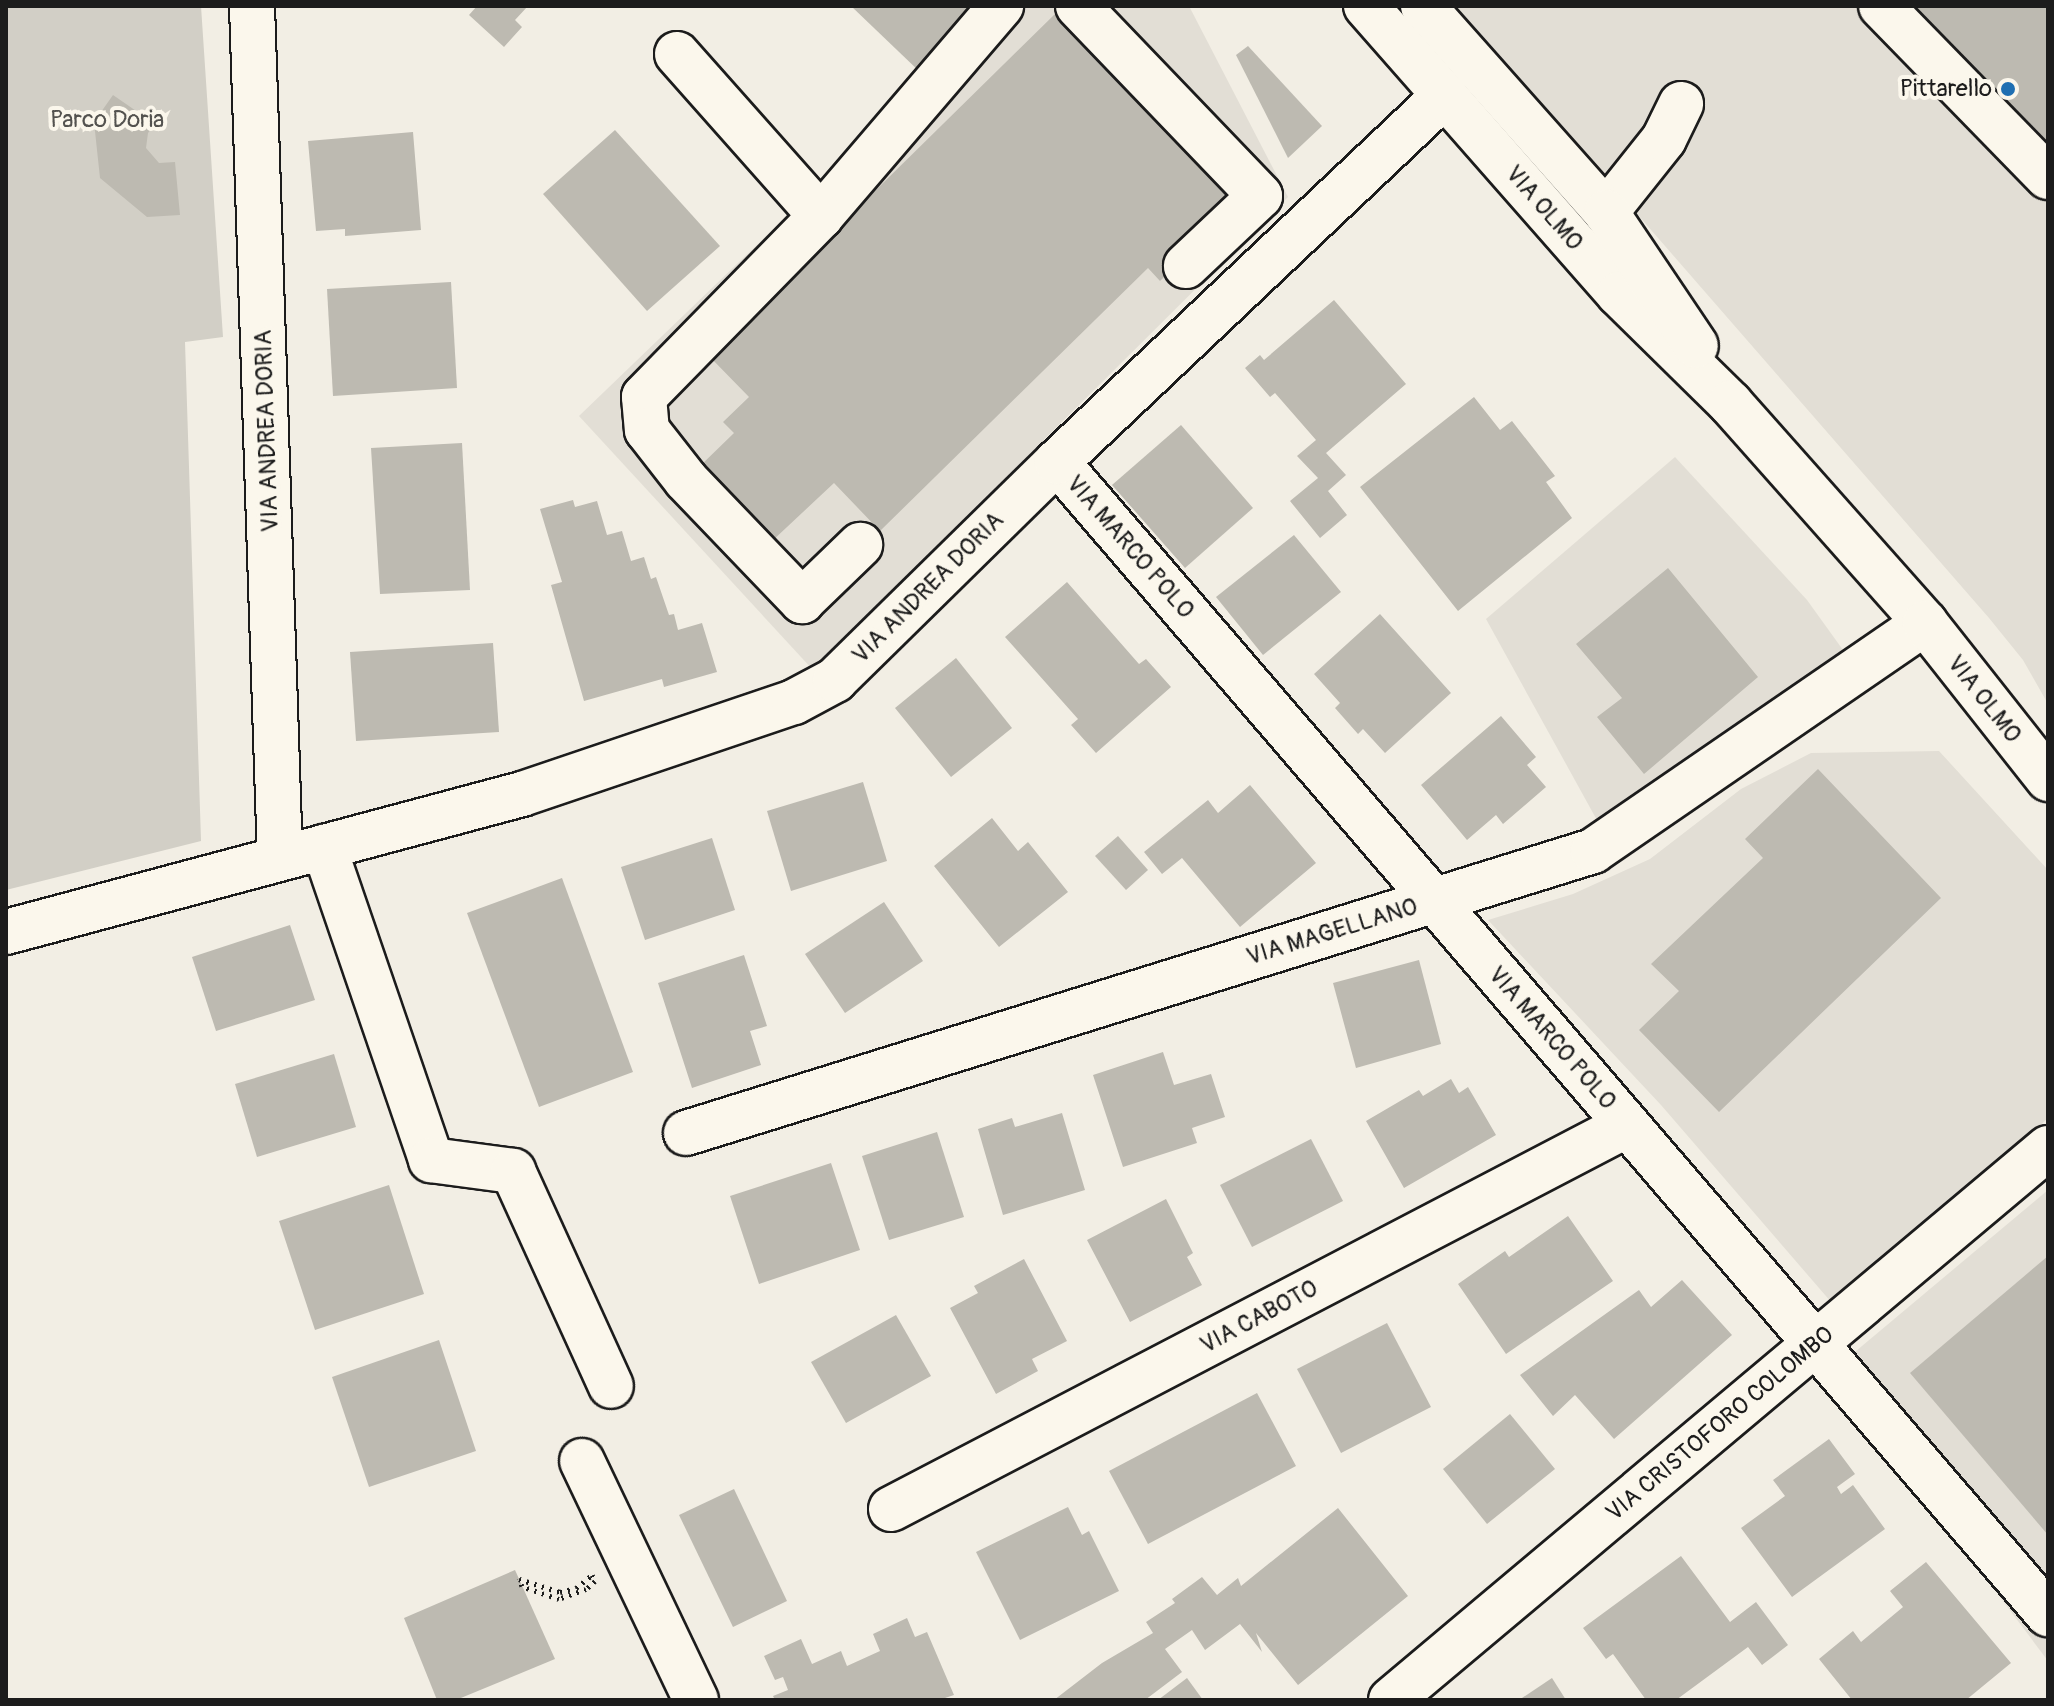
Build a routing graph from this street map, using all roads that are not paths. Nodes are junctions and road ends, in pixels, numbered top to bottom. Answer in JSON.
{"nodes":[{"id":1,"x":252,"y":6,"type":"edge"},
{"id":2,"x":1001,"y":6,"type":"edge"},
{"id":3,"x":1078,"y":6,"type":"edge"},
{"id":4,"x":1366,"y":6,"type":"edge"},
{"id":5,"x":1423,"y":6,"type":"edge"},
{"id":6,"x":1881,"y":6,"type":"edge"},
{"id":7,"x":677,"y":54,"type":"dead end"},
{"id":8,"x":1445,"y":95,"type":"junction"},
{"id":9,"x":1681,"y":104,"type":"dead end"},
{"id":10,"x":2048,"y":177,"type":"edge"},
{"id":11,"x":1606,"y":212,"type":"junction"},
{"id":12,"x":821,"y":216,"type":"junction"},
{"id":13,"x":1186,"y":266,"type":"dead end"},
{"id":14,"x":1730,"y":403,"type":"junction"},
{"id":15,"x":1057,"y":462,"type":"junction"},
{"id":16,"x":860,"y":545,"type":"dead end"},
{"id":17,"x":1925,"y":623,"type":"junction"},
{"id":18,"x":2048,"y":779,"type":"edge"},
{"id":19,"x":324,"y":847,"type":"junction"},
{"id":20,"x":280,"y":857,"type":"junction"},
{"id":21,"x":1433,"y":900,"type":"junction"},
{"id":22,"x":6,"y":932,"type":"edge"},
{"id":23,"x":1627,"y":1125,"type":"junction"},
{"id":24,"x":686,"y":1133,"type":"dead end"},
{"id":25,"x":2048,"y":1148,"type":"edge"},
{"id":26,"x":1816,"y":1344,"type":"junction"},
{"id":27,"x":611,"y":1386,"type":"dead end"},
{"id":28,"x":582,"y":1461,"type":"dead end"},
{"id":29,"x":891,"y":1509,"type":"dead end"},
{"id":30,"x":2048,"y":1614,"type":"edge"},
{"id":31,"x":696,"y":1700,"type":"edge"},
{"id":32,"x":1391,"y":1700,"type":"edge"}],
"edges":[{"from":1,"to":20,"type":"street","name":"VIA ANDREA DORIA"},
{"from":2,"to":12,"type":"street"},
{"from":3,"to":13,"type":"street"},
{"from":4,"to":8,"type":"street","name":"VIA OLMO"},
{"from":5,"to":11,"type":"street","name":"VIA OLMO"},
{"from":6,"to":10,"type":"street"},
{"from":7,"to":12,"type":"street"},
{"from":8,"to":14,"type":"street","name":"VIA OLMO"},
{"from":8,"to":15,"type":"street","name":"VIA ANDREA DORIA"},
{"from":9,"to":11,"type":"street"},
{"from":11,"to":14,"type":"street","name":"VIA OLMO"},
{"from":12,"to":16,"type":"street"},
{"from":14,"to":17,"type":"street","name":"VIA OLMO"},
{"from":15,"to":19,"type":"street","name":"VIA ANDREA DORIA"},
{"from":15,"to":21,"type":"street","name":"VIA MARCO POLO"},
{"from":17,"to":18,"type":"street","name":"VIA OLMO"},
{"from":17,"to":21,"type":"street","name":"VIA MAGELLANO"},
{"from":19,"to":20,"type":"street","name":"VIA ANDREA DORIA"},
{"from":19,"to":27,"type":"street"},
{"from":20,"to":22,"type":"street","name":"VIA ANDREA DORIA"},
{"from":21,"to":23,"type":"street","name":"VIA MARCO POLO"},
{"from":21,"to":24,"type":"street","name":"VIA MAGELLANO"},
{"from":23,"to":26,"type":"street","name":"VIA MARCO POLO"},
{"from":23,"to":29,"type":"street","name":"VIA CABOTO"},
{"from":25,"to":26,"type":"street","name":"VIA CRISTOFORO COLOMBO"},
{"from":26,"to":30,"type":"street","name":"VIA MARCO POLO"},
{"from":26,"to":32,"type":"street","name":"VIA CRISTOFORO COLOMBO"},
{"from":28,"to":31,"type":"street"}]}
